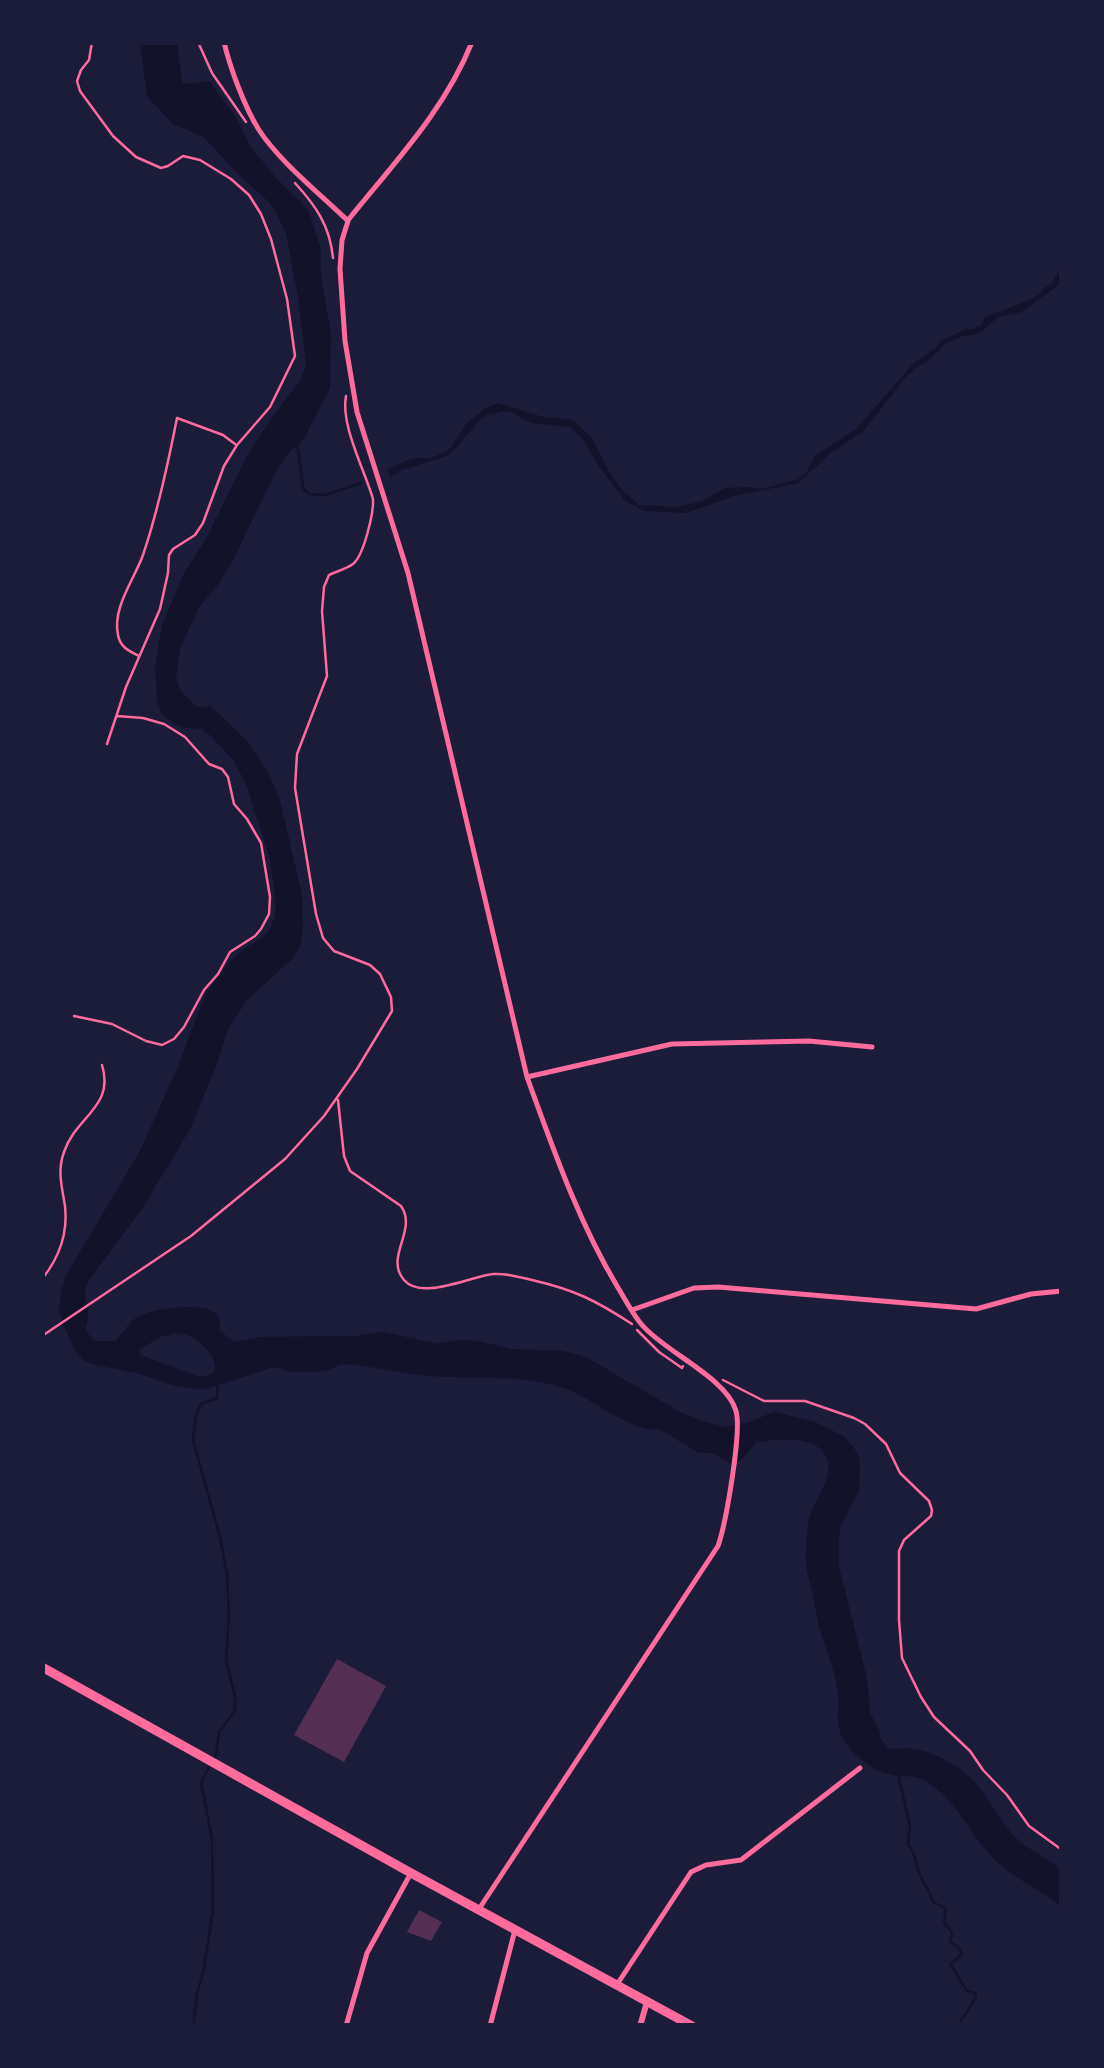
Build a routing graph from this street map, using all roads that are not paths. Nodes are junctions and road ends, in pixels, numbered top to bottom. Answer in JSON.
{"nodes":[{"id":1,"x":224,"y":42,"type":"edge"},
{"id":2,"x":472,"y":42,"type":"edge"},
{"id":3,"x":348,"y":220,"type":"junction"},
{"id":4,"x":872,"y":1046,"type":"dead end"},
{"id":5,"x":527,"y":1076,"type":"junction"},
{"id":6,"x":1062,"y":1291,"type":"edge"},
{"id":7,"x":632,"y":1310,"type":"junction"},
{"id":8,"x":42,"y":1666,"type":"edge"},
{"id":9,"x":860,"y":1768,"type":"dead end"},
{"id":10,"x":411,"y":1873,"type":"junction"},
{"id":11,"x":479,"y":1909,"type":"junction"},
{"id":12,"x":516,"y":1930,"type":"junction"},
{"id":13,"x":618,"y":1984,"type":"junction"},
{"id":14,"x":647,"y":2002,"type":"junction"},
{"id":15,"x":346,"y":2026,"type":"edge"},
{"id":16,"x":490,"y":2026,"type":"edge"},
{"id":17,"x":640,"y":2026,"type":"edge"},
{"id":18,"x":692,"y":2026,"type":"edge"}],
"edges":[{"from":1,"to":3,"type":"street"},
{"from":2,"to":3,"type":"street"},
{"from":3,"to":5,"type":"street"},
{"from":4,"to":5,"type":"street"},
{"from":5,"to":7,"type":"street"},
{"from":6,"to":7,"type":"street"},
{"from":7,"to":11,"type":"street"},
{"from":8,"to":10,"type":"main road"},
{"from":9,"to":13,"type":"street"},
{"from":10,"to":11,"type":"main road"},
{"from":10,"to":15,"type":"street"},
{"from":11,"to":12,"type":"main road"},
{"from":12,"to":13,"type":"main road"},
{"from":12,"to":16,"type":"street"},
{"from":13,"to":14,"type":"main road"},
{"from":14,"to":17,"type":"street"},
{"from":14,"to":18,"type":"main road"}]}
